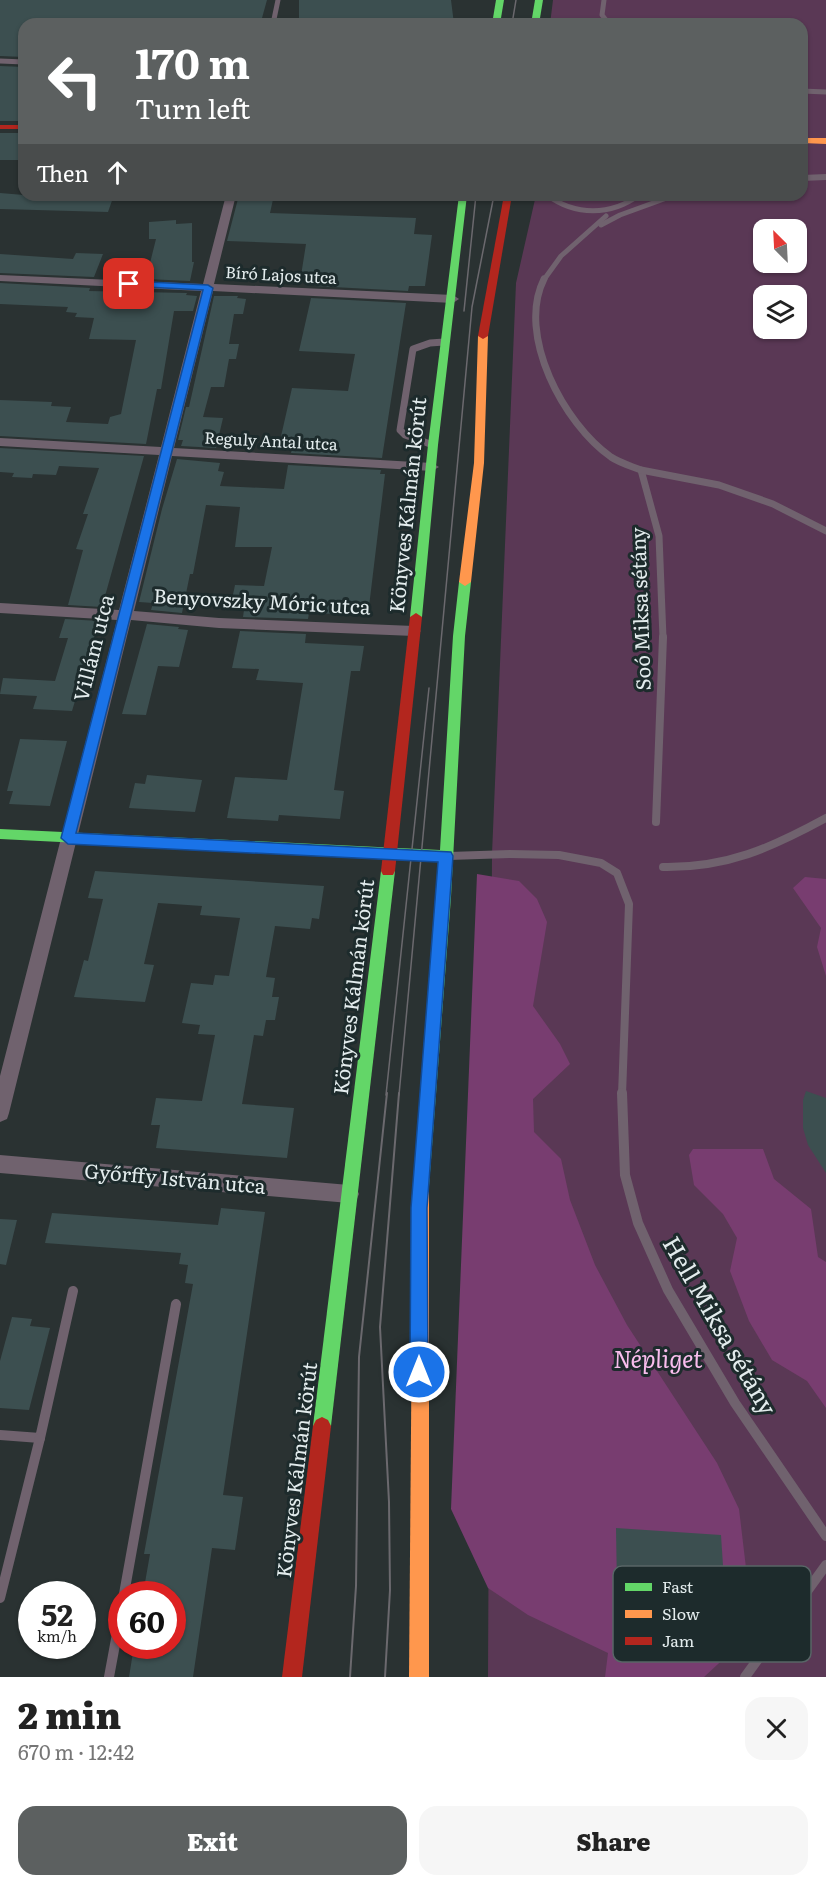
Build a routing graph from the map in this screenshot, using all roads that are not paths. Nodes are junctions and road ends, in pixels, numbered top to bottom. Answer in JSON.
{"nodes":[{"id":1,"x":278,"y":0,"type":"edge"},
{"id":2,"x":500,"y":0,"type":"edge"},
{"id":3,"x":539,"y":0,"type":"edge"},
{"id":4,"x":604,"y":0,"type":"edge"},
{"id":5,"x":274,"y":18,"type":"edge"},
{"id":6,"x":497,"y":18,"type":"edge"},
{"id":7,"x":536,"y":18,"type":"edge"},
{"id":8,"x":604,"y":18,"type":"edge"},
{"id":9,"x":0,"y":61,"type":"edge"},
{"id":10,"x":18,"y":62,"type":"edge"},
{"id":11,"x":808,"y":91,"type":"edge"},
{"id":12,"x":826,"y":92,"type":"edge"},
{"id":13,"x":0,"y":119,"type":"edge"},
{"id":14,"x":18,"y":119,"type":"edge"},
{"id":15,"x":0,"y":127,"type":"edge"},
{"id":16,"x":18,"y":127,"type":"edge"},
{"id":17,"x":808,"y":140,"type":"edge"},
{"id":18,"x":826,"y":141,"type":"edge"},
{"id":19,"x":826,"y":177,"type":"edge"},
{"id":20,"x":808,"y":178,"type":"edge"},
{"id":21,"x":230,"y":201,"type":"edge"},
{"id":22,"x":463,"y":201,"type":"edge"},
{"id":23,"x":507,"y":201,"type":"edge"},
{"id":24,"x":557,"y":201,"type":"edge"},
{"id":25,"x":633,"y":201,"type":"edge"},
{"id":26,"x":658,"y":201,"type":"edge"},
{"id":27,"x":606,"y":216,"type":"dead end"},
{"id":28,"x":593,"y":230,"type":"junction"},
{"id":29,"x":0,"y":278,"type":"edge"},
{"id":30,"x":208,"y":288,"type":"junction"},
{"id":31,"x":453,"y":299,"type":"junction"},
{"id":32,"x":445,"y":342,"type":"junction"},
{"id":33,"x":0,"y":442,"type":"edge"},
{"id":34,"x":433,"y":445,"type":"junction"},
{"id":35,"x":167,"y":452,"type":"junction"},
{"id":36,"x":432,"y":466,"type":"junction"},
{"id":37,"x":640,"y":470,"type":"junction"},
{"id":38,"x":826,"y":531,"type":"edge"},
{"id":39,"x":0,"y":608,"type":"edge"},
{"id":40,"x":126,"y":615,"type":"junction"},
{"id":41,"x":414,"y":631,"type":"junction"},
{"id":42,"x":826,"y":818,"type":"edge"},
{"id":43,"x":656,"y":822,"type":"dead end"},
{"id":44,"x":0,"y":834,"type":"edge"},
{"id":45,"x":68,"y":838,"type":"junction"},
{"id":46,"x":389,"y":855,"type":"junction"},
{"id":47,"x":446,"y":856,"type":"junction"},
{"id":48,"x":663,"y":867,"type":"dead end"},
{"id":49,"x":0,"y":1113,"type":"edge"},
{"id":50,"x":0,"y":1164,"type":"edge"},
{"id":51,"x":349,"y":1194,"type":"junction"},
{"id":52,"x":74,"y":1291,"type":"dead end"},
{"id":53,"x":176,"y":1304,"type":"dead end"},
{"id":54,"x":0,"y":1435,"type":"edge"},
{"id":55,"x":40,"y":1438,"type":"junction"},
{"id":56,"x":826,"y":1536,"type":"edge"},
{"id":57,"x":826,"y":1565,"type":"edge"},
{"id":58,"x":126,"y":1581,"type":"edge"},
{"id":59,"x":811,"y":1586,"type":"edge"},
{"id":60,"x":0,"y":1598,"type":"edge"},
{"id":61,"x":112,"y":1659,"type":"edge"},
{"id":62,"x":756,"y":1662,"type":"edge"},
{"id":63,"x":109,"y":1677,"type":"edge"},
{"id":64,"x":292,"y":1677,"type":"edge"},
{"id":65,"x":419,"y":1677,"type":"edge"},
{"id":66,"x":745,"y":1677,"type":"edge"}],
"edges":[{"from":1,"to":5,"type":"lane"},
{"from":2,"to":6,"type":"main road"},
{"from":3,"to":7,"type":"main road"},
{"from":4,"to":8,"type":"lane"},
{"from":9,"to":10,"type":"lane"},
{"from":11,"to":12,"type":"lane"},
{"from":13,"to":14,"type":"main road"},
{"from":15,"to":16,"type":"main road"},
{"from":17,"to":18,"type":"main road"},
{"from":19,"to":20,"type":"street"},
{"from":21,"to":30,"type":"street","name":"Villám utca"},
{"from":22,"to":31,"type":"main road","name":"Könyves Kálmán körút"},
{"from":23,"to":47,"type":"main road"},
{"from":24,"to":25,"type":"lane"},
{"from":26,"to":28,"type":"lane"},
{"from":27,"to":28,"type":"lane"},
{"from":28,"to":37,"type":"lane"},
{"from":29,"to":30,"type":"street","name":"Bíró Lajos utca"},
{"from":30,"to":31,"type":"street","name":"Bíró Lajos utca"},
{"from":30,"to":35,"type":"street","name":"Villám utca"},
{"from":31,"to":32,"type":"main road","name":"Könyves Kálmán körút"},
{"from":32,"to":34,"type":"main road","name":"Könyves Kálmán körút"},
{"from":32,"to":34,"type":"lane"},
{"from":33,"to":35,"type":"street","name":"Reguly Antal utca"},
{"from":34,"to":36,"type":"main road","name":"Könyves Kálmán körút"},
{"from":35,"to":36,"type":"street","name":"Reguly Antal utca"},
{"from":35,"to":40,"type":"street","name":"Villám utca"},
{"from":36,"to":41,"type":"main road","name":"Könyves Kálmán körút"},
{"from":37,"to":38,"type":"lane"},
{"from":37,"to":43,"type":"lane","name":"Soó Miksa sétány"},
{"from":39,"to":40,"type":"street","name":"Benyovszky Móric utca"},
{"from":40,"to":41,"type":"street","name":"Benyovszky Móric utca"},
{"from":40,"to":45,"type":"street","name":"Villám utca"},
{"from":41,"to":46,"type":"main road","name":"Könyves Kálmán körút"},
{"from":42,"to":48,"type":"lane"},
{"from":44,"to":45,"type":"main road"},
{"from":45,"to":46,"type":"main road"},
{"from":45,"to":49,"type":"street","name":"Villám utca"},
{"from":46,"to":47,"type":"main road"},
{"from":46,"to":51,"type":"main road","name":"Könyves Kálmán körút"},
{"from":47,"to":56,"type":"lane","name":"Hell Miksa sétány"},
{"from":47,"to":65,"type":"main road"},
{"from":50,"to":51,"type":"street","name":"Győrffy István utca"},
{"from":51,"to":64,"type":"main road","name":"Könyves Kálmán körút"},
{"from":52,"to":55,"type":"lane"},
{"from":53,"to":58,"type":"lane"},
{"from":54,"to":55,"type":"lane"},
{"from":55,"to":60,"type":"lane"},
{"from":57,"to":59,"type":"lane"},
{"from":61,"to":63,"type":"lane"},
{"from":62,"to":66,"type":"lane"}]}
